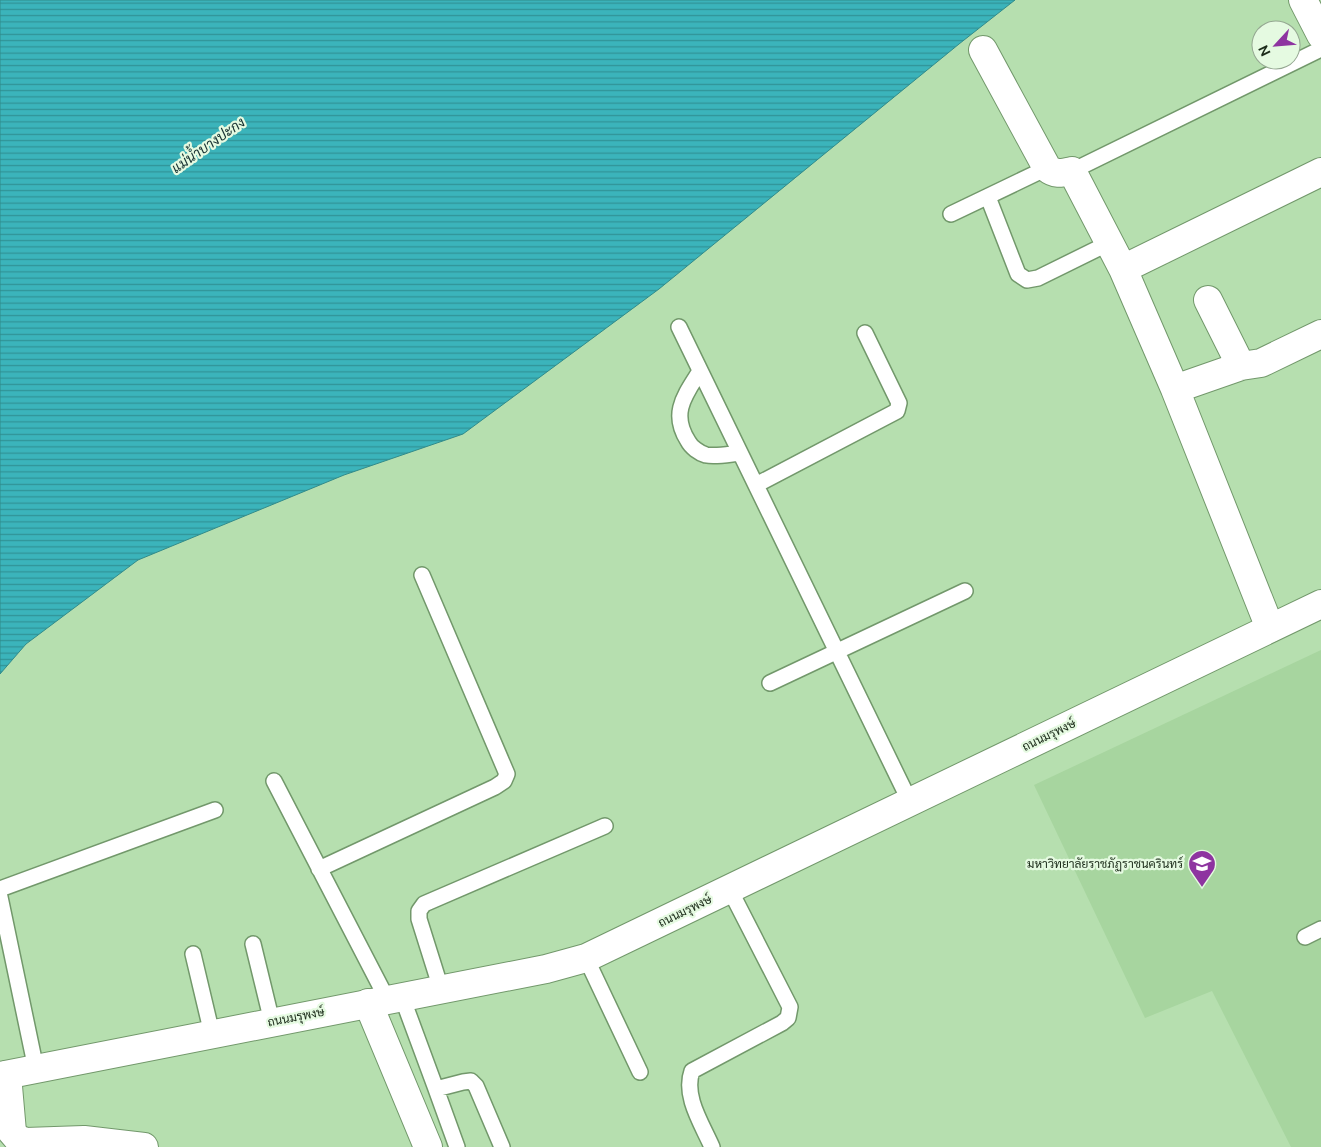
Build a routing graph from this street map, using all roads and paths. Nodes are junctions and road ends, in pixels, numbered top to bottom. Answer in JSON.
{"nodes":[{"id":1,"x":983,"y":50,"type":"dead end"},
{"id":2,"x":1321,"y":50,"type":"edge"},
{"id":3,"x":1059,"y":170,"type":"junction"},
{"id":4,"x":1321,"y":172,"type":"edge"},
{"id":5,"x":988,"y":197,"type":"junction"},
{"id":6,"x":951,"y":214,"type":"dead end"},
{"id":7,"x":1109,"y":243,"type":"junction"},
{"id":8,"x":1122,"y":270,"type":"junction"},
{"id":9,"x":1208,"y":300,"type":"dead end"},
{"id":10,"x":679,"y":327,"type":"dead end"},
{"id":11,"x":865,"y":333,"type":"dead end"},
{"id":12,"x":1321,"y":334,"type":"edge"},
{"id":13,"x":1241,"y":366,"type":"junction"},
{"id":14,"x":700,"y":371,"type":"junction"},
{"id":15,"x":1175,"y":389,"type":"junction"},
{"id":16,"x":740,"y":453,"type":"junction"},
{"id":17,"x":756,"y":485,"type":"junction"},
{"id":18,"x":422,"y":575,"type":"dead end"},
{"id":19,"x":965,"y":591,"type":"dead end"},
{"id":20,"x":1321,"y":604,"type":"edge"},
{"id":21,"x":1270,"y":628,"type":"junction"},
{"id":22,"x":837,"y":651,"type":"junction"},
{"id":23,"x":770,"y":683,"type":"dead end"},
{"id":24,"x":274,"y":781,"type":"dead end"},
{"id":25,"x":910,"y":802,"type":"junction"},
{"id":26,"x":214,"y":810,"type":"dead end"},
{"id":27,"x":605,"y":826,"type":"dead end"},
{"id":28,"x":319,"y":869,"type":"junction"},
{"id":29,"x":0,"y":889,"type":"edge"},
{"id":30,"x":730,"y":890,"type":"junction"},
{"id":31,"x":0,"y":897,"type":"edge"},
{"id":32,"x":1321,"y":929,"type":"edge"},
{"id":33,"x":1305,"y":937,"type":"dead end"},
{"id":34,"x":253,"y":944,"type":"dead end"},
{"id":35,"x":193,"y":954,"type":"dead end"},
{"id":36,"x":586,"y":958,"type":"junction"},
{"id":37,"x":440,"y":989,"type":"junction"},
{"id":38,"x":386,"y":999,"type":"junction"},
{"id":39,"x":272,"y":1022,"type":"junction"},
{"id":40,"x":212,"y":1034,"type":"junction"},
{"id":41,"x":36,"y":1069,"type":"junction"},
{"id":42,"x":640,"y":1072,"type":"dead end"},
{"id":43,"x":3,"y":1075,"type":"edge"},
{"id":44,"x":436,"y":1090,"type":"junction"},
{"id":45,"x":85,"y":1144,"type":"edge"},
{"id":46,"x":421,"y":1146,"type":"edge"},
{"id":47,"x":144,"y":1147,"type":"edge"},
{"id":48,"x":457,"y":1147,"type":"edge"},
{"id":49,"x":502,"y":1147,"type":"edge"},
{"id":50,"x":712,"y":1147,"type":"edge"}],
"edges":[{"from":1,"to":3,"type":"street"},
{"from":2,"to":3,"type":"lane"},
{"from":3,"to":5,"type":"lane"},
{"from":3,"to":7,"type":"street"},
{"from":4,"to":8,"type":"street"},
{"from":5,"to":6,"type":"lane"},
{"from":5,"to":7,"type":"lane"},
{"from":7,"to":8,"type":"street"},
{"from":8,"to":15,"type":"street"},
{"from":9,"to":13,"type":"street"},
{"from":10,"to":14,"type":"lane"},
{"from":11,"to":17,"type":"lane"},
{"from":12,"to":13,"type":"street"},
{"from":13,"to":15,"type":"street"},
{"from":14,"to":16,"type":"lane"},
{"from":14,"to":16,"type":"lane"},
{"from":15,"to":21,"type":"street"},
{"from":16,"to":17,"type":"lane"},
{"from":17,"to":22,"type":"lane"},
{"from":18,"to":28,"type":"lane"},
{"from":19,"to":22,"type":"lane"},
{"from":20,"to":21,"type":"street","name":"ถนนมรุพงษ์"},
{"from":21,"to":25,"type":"street","name":"ถนนมรุพงษ์"},
{"from":22,"to":23,"type":"lane"},
{"from":22,"to":25,"type":"lane"},
{"from":24,"to":28,"type":"lane"},
{"from":25,"to":30,"type":"street","name":"ถนนมรุพงษ์"},
{"from":26,"to":29,"type":"lane"},
{"from":27,"to":37,"type":"lane"},
{"from":28,"to":38,"type":"lane"},
{"from":30,"to":36,"type":"street","name":"ถนนมรุพงษ์"},
{"from":30,"to":50,"type":"lane"},
{"from":31,"to":41,"type":"lane"},
{"from":32,"to":33,"type":"lane"},
{"from":34,"to":39,"type":"lane"},
{"from":35,"to":40,"type":"lane"},
{"from":36,"to":37,"type":"street","name":"ถนนมรุพงษ์"},
{"from":36,"to":42,"type":"lane"},
{"from":37,"to":38,"type":"street","name":"ถนนมรุพงษ์"},
{"from":38,"to":39,"type":"street","name":"ถนนมรุพงษ์"},
{"from":38,"to":44,"type":"lane"},
{"from":38,"to":46,"type":"street"},
{"from":39,"to":40,"type":"street","name":"ถนนมรุพงษ์"},
{"from":40,"to":41,"type":"street","name":"ถนนมรุพงษ์"},
{"from":41,"to":43,"type":"street","name":"ถนนมรุพงษ์"},
{"from":43,"to":45,"type":"street"},
{"from":44,"to":48,"type":"lane"},
{"from":44,"to":49,"type":"lane"},
{"from":45,"to":47,"type":"street"}]}
